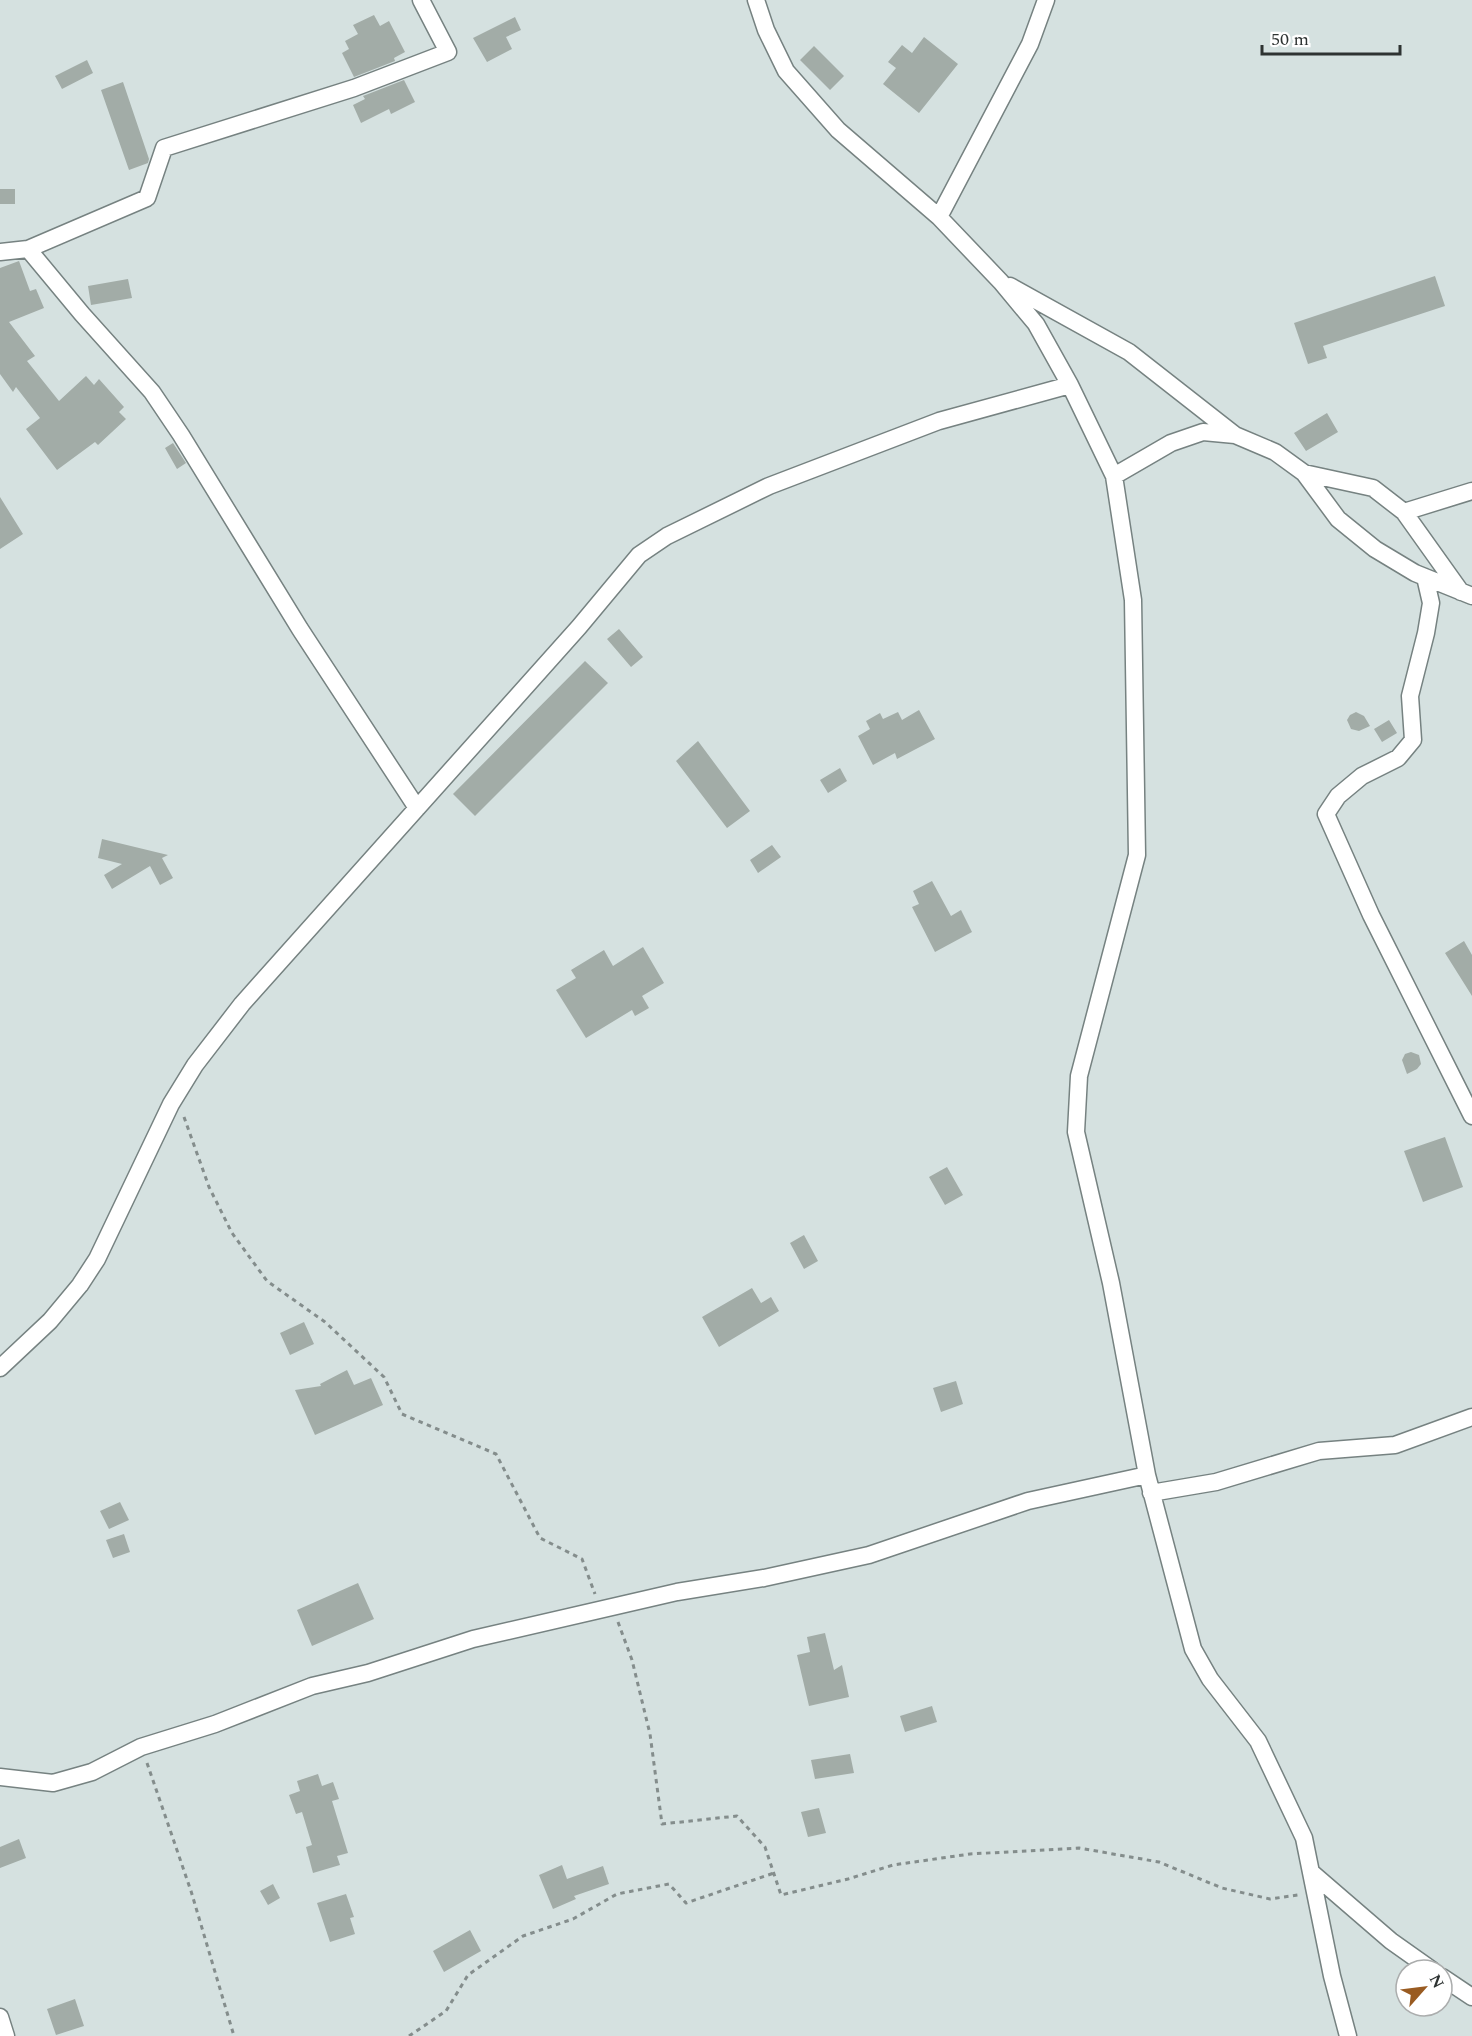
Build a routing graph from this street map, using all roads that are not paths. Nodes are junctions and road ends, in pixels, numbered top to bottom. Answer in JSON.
{"nodes":[{"id":1,"x":420,"y":0,"type":"edge"},
{"id":2,"x":756,"y":0,"type":"edge"},
{"id":3,"x":1046,"y":0,"type":"edge"},
{"id":4,"x":939,"y":217,"type":"junction"},
{"id":5,"x":28,"y":249,"type":"junction"},
{"id":6,"x":0,"y":252,"type":"edge"},
{"id":7,"x":1001,"y":282,"type":"junction"},
{"id":8,"x":1070,"y":385,"type":"junction"},
{"id":9,"x":1235,"y":435,"type":"junction"},
{"id":10,"x":1304,"y":473,"type":"junction"},
{"id":11,"x":1114,"y":476,"type":"junction"},
{"id":12,"x":1472,"y":491,"type":"edge"},
{"id":13,"x":1404,"y":512,"type":"junction"},
{"id":14,"x":1425,"y":577,"type":"junction"},
{"id":15,"x":1467,"y":594,"type":"edge"},
{"id":16,"x":417,"y":808,"type":"junction"},
{"id":17,"x":1472,"y":1116,"type":"edge"},
{"id":18,"x":0,"y":1368,"type":"edge"},
{"id":19,"x":1472,"y":1417,"type":"edge"},
{"id":20,"x":1147,"y":1475,"type":"junction"},
{"id":21,"x":1152,"y":1493,"type":"junction"},
{"id":22,"x":0,"y":1777,"type":"edge"},
{"id":23,"x":1311,"y":1872,"type":"junction"},
{"id":24,"x":1415,"y":1958,"type":"edge"},
{"id":25,"x":1454,"y":1985,"type":"edge"},
{"id":26,"x":1472,"y":1997,"type":"edge"},
{"id":27,"x":0,"y":2017,"type":"edge"},
{"id":28,"x":6,"y":2036,"type":"edge"},
{"id":29,"x":1348,"y":2036,"type":"edge"}],
"edges":[{"from":1,"to":5,"type":"street"},
{"from":2,"to":4,"type":"street"},
{"from":3,"to":4,"type":"street"},
{"from":4,"to":7,"type":"street"},
{"from":5,"to":6,"type":"street"},
{"from":5,"to":16,"type":"street"},
{"from":7,"to":8,"type":"street"},
{"from":7,"to":9,"type":"street"},
{"from":8,"to":11,"type":"street"},
{"from":8,"to":16,"type":"street"},
{"from":9,"to":10,"type":"street"},
{"from":9,"to":11,"type":"street"},
{"from":10,"to":13,"type":"street"},
{"from":10,"to":14,"type":"street"},
{"from":11,"to":20,"type":"street"},
{"from":12,"to":13,"type":"street"},
{"from":13,"to":15,"type":"street"},
{"from":14,"to":15,"type":"street"},
{"from":14,"to":17,"type":"street"},
{"from":16,"to":18,"type":"street"},
{"from":19,"to":21,"type":"street"},
{"from":20,"to":21,"type":"street"},
{"from":20,"to":22,"type":"street"},
{"from":21,"to":23,"type":"street"},
{"from":23,"to":24,"type":"street"},
{"from":23,"to":29,"type":"street"},
{"from":25,"to":26,"type":"street"},
{"from":27,"to":28,"type":"street"}]}
